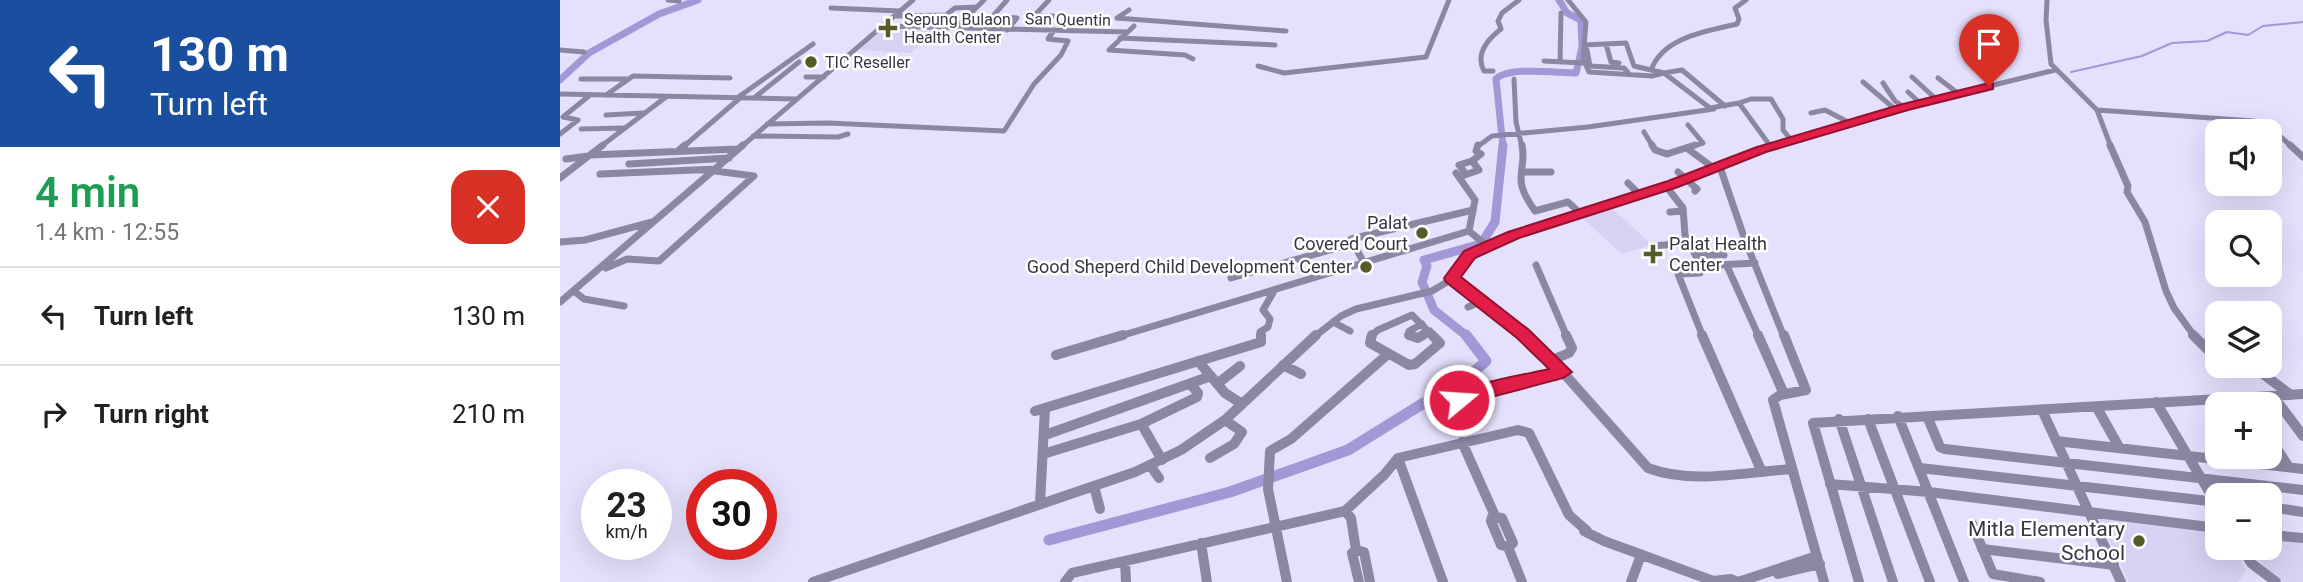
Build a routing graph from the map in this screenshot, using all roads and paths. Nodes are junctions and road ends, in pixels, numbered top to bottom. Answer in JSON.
{"nodes":[{"id":1,"x":668,"y":0,"type":"edge"},
{"id":2,"x":913,"y":0,"type":"edge"},
{"id":3,"x":984,"y":0,"type":"edge"},
{"id":4,"x":1007,"y":0,"type":"edge"},
{"id":5,"x":1049,"y":0,"type":"edge"},
{"id":6,"x":1449,"y":0,"type":"edge"},
{"id":7,"x":1519,"y":0,"type":"edge"},
{"id":8,"x":1568,"y":0,"type":"edge"},
{"id":9,"x":1746,"y":0,"type":"edge"},
{"id":10,"x":2048,"y":0,"type":"edge"},
{"id":11,"x":679,"y":1,"type":"edge"},
{"id":12,"x":976,"y":7,"type":"junction"},
{"id":13,"x":831,"y":8,"type":"dead end"},
{"id":14,"x":1129,"y":10,"type":"dead end"},
{"id":15,"x":1561,"y":13,"type":"dead end"},
{"id":16,"x":897,"y":14,"type":"junction"},
{"id":17,"x":1033,"y":23,"type":"dead end"},
{"id":18,"x":884,"y":26,"type":"junction"},
{"id":19,"x":1134,"y":26,"type":"dead end"},
{"id":20,"x":956,"y":28,"type":"junction"},
{"id":21,"x":1024,"y":28,"type":"junction"},
{"id":22,"x":1007,"y":30,"type":"junction"},
{"id":23,"x":1040,"y":30,"type":"junction"},
{"id":24,"x":1054,"y":30,"type":"junction"},
{"id":25,"x":1286,"y":31,"type":"dead end"},
{"id":26,"x":1126,"y":32,"type":"junction"},
{"id":27,"x":1119,"y":38,"type":"junction"},
{"id":28,"x":813,"y":44,"type":"dead end"},
{"id":29,"x":1606,"y":44,"type":"junction"},
{"id":30,"x":1275,"y":45,"type":"dead end"},
{"id":31,"x":1585,"y":45,"type":"junction"},
{"id":32,"x":791,"y":49,"type":"dead end"},
{"id":33,"x":560,"y":50,"type":"edge"},
{"id":34,"x":805,"y":50,"type":"junction"},
{"id":35,"x":584,"y":52,"type":"dead end"},
{"id":36,"x":1193,"y":59,"type":"dead end"},
{"id":37,"x":1544,"y":60,"type":"dead end"},
{"id":38,"x":1560,"y":61,"type":"junction"},
{"id":39,"x":799,"y":62,"type":"dead end"},
{"id":40,"x":1579,"y":63,"type":"junction"},
{"id":41,"x":1633,"y":63,"type":"junction"},
{"id":42,"x":1258,"y":66,"type":"dead end"},
{"id":43,"x":1651,"y":70,"type":"junction"},
{"id":44,"x":1493,"y":71,"type":"dead end"},
{"id":45,"x":2055,"y":71,"type":"junction"},
{"id":46,"x":1664,"y":73,"type":"junction"},
{"id":47,"x":1630,"y":75,"type":"junction"},
{"id":48,"x":806,"y":77,"type":"dead end"},
{"id":49,"x":824,"y":77,"type":"junction"},
{"id":50,"x":1912,"y":77,"type":"dead end"},
{"id":51,"x":730,"y":78,"type":"dead end"},
{"id":52,"x":1938,"y":78,"type":"dead end"},
{"id":53,"x":581,"y":79,"type":"dead end"},
{"id":54,"x":629,"y":79,"type":"junction"},
{"id":55,"x":1514,"y":79,"type":"dead end"},
{"id":56,"x":1864,"y":82,"type":"dead end"},
{"id":57,"x":1883,"y":83,"type":"dead end"},
{"id":58,"x":1908,"y":92,"type":"dead end"},
{"id":59,"x":560,"y":94,"type":"edge"},
{"id":60,"x":1959,"y":94,"type":"junction"},
{"id":61,"x":590,"y":95,"type":"junction"},
{"id":62,"x":605,"y":95,"type":"junction"},
{"id":63,"x":667,"y":96,"type":"junction"},
{"id":64,"x":739,"y":98,"type":"junction"},
{"id":65,"x":754,"y":98,"type":"junction"},
{"id":66,"x":795,"y":99,"type":"junction"},
{"id":67,"x":1936,"y":99,"type":"junction"},
{"id":68,"x":1739,"y":103,"type":"junction"},
{"id":69,"x":1920,"y":103,"type":"junction"},
{"id":70,"x":1724,"y":106,"type":"junction"},
{"id":71,"x":1904,"y":107,"type":"junction"},
{"id":72,"x":1714,"y":108,"type":"junction"},
{"id":73,"x":1896,"y":110,"type":"junction"},
{"id":74,"x":2097,"y":110,"type":"junction"},
{"id":75,"x":643,"y":113,"type":"junction"},
{"id":76,"x":1811,"y":113,"type":"dead end"},
{"id":77,"x":606,"y":115,"type":"dead end"},
{"id":78,"x":1850,"y":123,"type":"junction"},
{"id":79,"x":767,"y":124,"type":"junction"},
{"id":80,"x":1688,"y":125,"type":"dead end"},
{"id":81,"x":624,"y":128,"type":"junction"},
{"id":82,"x":581,"y":129,"type":"dead end"},
{"id":83,"x":1644,"y":132,"type":"dead end"},
{"id":84,"x":560,"y":134,"type":"edge"},
{"id":85,"x":848,"y":134,"type":"dead end"},
{"id":86,"x":1518,"y":135,"type":"junction"},
{"id":87,"x":753,"y":136,"type":"junction"},
{"id":88,"x":1792,"y":141,"type":"junction"},
{"id":89,"x":1771,"y":147,"type":"junction"},
{"id":90,"x":738,"y":149,"type":"junction"},
{"id":91,"x":1688,"y":149,"type":"junction"},
{"id":92,"x":678,"y":151,"type":"junction"},
{"id":93,"x":664,"y":152,"type":"junction"},
{"id":94,"x":589,"y":156,"type":"junction"},
{"id":95,"x":2303,"y":157,"type":"edge"},
{"id":96,"x":729,"y":158,"type":"junction"},
{"id":97,"x":566,"y":159,"type":"dead end"},
{"id":98,"x":649,"y":162,"type":"junction"},
{"id":99,"x":629,"y":164,"type":"dead end"},
{"id":100,"x":1718,"y":168,"type":"junction"},
{"id":101,"x":717,"y":170,"type":"junction"},
{"id":102,"x":636,"y":172,"type":"junction"},
{"id":103,"x":1523,"y":172,"type":"junction"},
{"id":104,"x":1551,"y":172,"type":"dead end"},
{"id":105,"x":1678,"y":172,"type":"dead end"},
{"id":106,"x":600,"y":174,"type":"dead end"},
{"id":107,"x":560,"y":178,"type":"edge"},
{"id":108,"x":1686,"y":179,"type":"junction"},
{"id":109,"x":1628,"y":183,"type":"dead end"},
{"id":110,"x":1666,"y":186,"type":"junction"},
{"id":111,"x":1695,"y":191,"type":"dead end"},
{"id":112,"x":1639,"y":194,"type":"junction"},
{"id":113,"x":1615,"y":202,"type":"junction"},
{"id":114,"x":1473,"y":209,"type":"junction"},
{"id":115,"x":1625,"y":210,"type":"dead end"},
{"id":116,"x":1683,"y":211,"type":"junction"},
{"id":117,"x":1670,"y":212,"type":"dead end"},
{"id":118,"x":1580,"y":213,"type":"junction"},
{"id":119,"x":657,"y":221,"type":"junction"},
{"id":120,"x":1469,"y":231,"type":"junction"},
{"id":121,"x":560,"y":242,"type":"edge"},
{"id":122,"x":1484,"y":243,"type":"junction"},
{"id":123,"x":1689,"y":243,"type":"junction"},
{"id":124,"x":1351,"y":244,"type":"junction"},
{"id":125,"x":1652,"y":246,"type":"dead end"},
{"id":126,"x":1696,"y":255,"type":"junction"},
{"id":127,"x":1724,"y":255,"type":"dead end"},
{"id":128,"x":1364,"y":263,"type":"junction"},
{"id":129,"x":1755,"y":263,"type":"junction"},
{"id":130,"x":1536,"y":265,"type":"dead end"},
{"id":131,"x":1701,"y":266,"type":"junction"},
{"id":132,"x":1727,"y":266,"type":"junction"},
{"id":133,"x":596,"y":272,"type":"junction"},
{"id":134,"x":1231,"y":278,"type":"dead end"},
{"id":135,"x":1452,"y":278,"type":"junction"},
{"id":136,"x":1276,"y":289,"type":"junction"},
{"id":137,"x":574,"y":290,"type":"junction"},
{"id":138,"x":560,"y":302,"type":"edge"},
{"id":139,"x":1480,"y":302,"type":"junction"},
{"id":140,"x":624,"y":306,"type":"dead end"},
{"id":141,"x":1468,"y":307,"type":"dead end"},
{"id":142,"x":1333,"y":322,"type":"junction"},
{"id":143,"x":1422,"y":324,"type":"junction"},
{"id":144,"x":1350,"y":331,"type":"dead end"},
{"id":145,"x":1430,"y":331,"type":"junction"},
{"id":146,"x":2205,"y":347,"type":"edge"},
{"id":147,"x":1388,"y":354,"type":"junction"},
{"id":148,"x":1056,"y":355,"type":"dead end"},
{"id":149,"x":1552,"y":360,"type":"junction"},
{"id":150,"x":1198,"y":361,"type":"junction"},
{"id":151,"x":1283,"y":365,"type":"junction"},
{"id":152,"x":1240,"y":366,"type":"dead end"},
{"id":153,"x":1563,"y":372,"type":"junction"},
{"id":154,"x":1301,"y":374,"type":"dead end"},
{"id":155,"x":2268,"y":378,"type":"edge"},
{"id":156,"x":1214,"y":380,"type":"junction"},
{"id":157,"x":1191,"y":385,"type":"junction"},
{"id":158,"x":1784,"y":394,"type":"junction"},
{"id":159,"x":2303,"y":394,"type":"edge"},
{"id":160,"x":2291,"y":395,"type":"junction"},
{"id":161,"x":2282,"y":396,"type":"edge"},
{"id":162,"x":1459,"y":400,"type":"dead end"},
{"id":163,"x":2156,"y":402,"type":"junction"},
{"id":164,"x":1241,"y":404,"type":"junction"},
{"id":165,"x":2205,"y":404,"type":"edge"},
{"id":166,"x":2096,"y":406,"type":"junction"},
{"id":167,"x":2282,"y":408,"type":"edge"},
{"id":168,"x":2042,"y":410,"type":"junction"},
{"id":169,"x":1898,"y":416,"type":"junction"},
{"id":170,"x":1927,"y":416,"type":"junction"},
{"id":171,"x":1839,"y":419,"type":"junction"},
{"id":172,"x":1868,"y":419,"type":"junction"},
{"id":173,"x":1225,"y":420,"type":"junction"},
{"id":174,"x":1142,"y":425,"type":"junction"},
{"id":175,"x":1045,"y":435,"type":"junction"},
{"id":176,"x":2302,"y":435,"type":"edge"},
{"id":177,"x":2056,"y":441,"type":"junction"},
{"id":178,"x":1462,"y":442,"type":"junction"},
{"id":179,"x":2119,"y":447,"type":"junction"},
{"id":180,"x":1044,"y":454,"type":"junction"},
{"id":181,"x":2191,"y":457,"type":"junction"},
{"id":182,"x":2282,"y":457,"type":"edge"},
{"id":183,"x":1210,"y":458,"type":"dead end"},
{"id":184,"x":1398,"y":458,"type":"junction"},
{"id":185,"x":1162,"y":460,"type":"junction"},
{"id":186,"x":2066,"y":461,"type":"junction"},
{"id":187,"x":1150,"y":465,"type":"junction"},
{"id":188,"x":2289,"y":467,"type":"junction"},
{"id":189,"x":1920,"y":468,"type":"junction"},
{"id":190,"x":1792,"y":469,"type":"junction"},
{"id":191,"x":2303,"y":469,"type":"edge"},
{"id":192,"x":1761,"y":470,"type":"junction"},
{"id":193,"x":2202,"y":477,"type":"junction"},
{"id":194,"x":1159,"y":478,"type":"dead end"},
{"id":195,"x":2205,"y":483,"type":"edge"},
{"id":196,"x":1830,"y":484,"type":"junction"},
{"id":197,"x":1094,"y":485,"type":"junction"},
{"id":198,"x":2077,"y":485,"type":"junction"},
{"id":199,"x":1860,"y":486,"type":"junction"},
{"id":200,"x":1895,"y":489,"type":"junction"},
{"id":201,"x":2303,"y":490,"type":"edge"},
{"id":202,"x":1928,"y":492,"type":"junction"},
{"id":203,"x":2205,"y":501,"type":"edge"},
{"id":204,"x":1040,"y":503,"type":"junction"},
{"id":205,"x":1100,"y":509,"type":"dead end"},
{"id":206,"x":2282,"y":509,"type":"edge"},
{"id":207,"x":1345,"y":511,"type":"junction"},
{"id":208,"x":2089,"y":512,"type":"junction"},
{"id":209,"x":2303,"y":512,"type":"edge"},
{"id":210,"x":1972,"y":524,"type":"dead end"},
{"id":211,"x":1275,"y":526,"type":"junction"},
{"id":212,"x":2205,"y":526,"type":"edge"},
{"id":213,"x":2282,"y":535,"type":"edge"},
{"id":214,"x":2303,"y":538,"type":"edge"},
{"id":215,"x":1201,"y":543,"type":"junction"},
{"id":216,"x":1982,"y":549,"type":"junction"},
{"id":217,"x":1356,"y":550,"type":"junction"},
{"id":218,"x":1641,"y":555,"type":"junction"},
{"id":219,"x":1819,"y":560,"type":"junction"},
{"id":220,"x":2249,"y":560,"type":"edge"},
{"id":221,"x":1125,"y":562,"type":"junction"},
{"id":222,"x":2114,"y":565,"type":"junction"},
{"id":223,"x":2262,"y":579,"type":"edge"},
{"id":224,"x":1714,"y":581,"type":"edge"},
{"id":225,"x":813,"y":582,"type":"edge"},
{"id":226,"x":1065,"y":582,"type":"edge"},
{"id":227,"x":1126,"y":582,"type":"edge"},
{"id":228,"x":1207,"y":582,"type":"edge"},
{"id":229,"x":1287,"y":582,"type":"edge"},
{"id":230,"x":1359,"y":582,"type":"edge"},
{"id":231,"x":1370,"y":582,"type":"edge"},
{"id":232,"x":1443,"y":582,"type":"edge"},
{"id":233,"x":1522,"y":582,"type":"edge"},
{"id":234,"x":1630,"y":582,"type":"edge"},
{"id":235,"x":1738,"y":582,"type":"edge"},
{"id":236,"x":1751,"y":582,"type":"edge"},
{"id":237,"x":1824,"y":582,"type":"edge"},
{"id":238,"x":1859,"y":582,"type":"edge"},
{"id":239,"x":1893,"y":582,"type":"edge"},
{"id":240,"x":1930,"y":582,"type":"edge"},
{"id":241,"x":1964,"y":582,"type":"edge"},
{"id":242,"x":2040,"y":582,"type":"edge"},
{"id":243,"x":2121,"y":582,"type":"edge"},
{"id":244,"x":2276,"y":582,"type":"edge"}],
"edges":[{"from":1,"to":11,"type":"street"},
{"from":2,"to":16,"type":"street"},
{"from":3,"to":12,"type":"street"},
{"from":4,"to":22,"type":"street"},
{"from":5,"to":23,"type":"street"},
{"from":6,"to":42,"type":"street"},
{"from":7,"to":44,"type":"street"},
{"from":8,"to":31,"type":"street"},
{"from":9,"to":43,"type":"street"},
{"from":10,"to":45,"type":"street"},
{"from":12,"to":16,"type":"street"},
{"from":12,"to":20,"type":"street"},
{"from":13,"to":16,"type":"street"},
{"from":14,"to":25,"type":"street"},
{"from":15,"to":38,"type":"street"},
{"from":16,"to":18,"type":"street"},
{"from":17,"to":21,"type":"street"},
{"from":18,"to":20,"type":"street","name":"San Quentin"},
{"from":18,"to":49,"type":"street"},
{"from":19,"to":26,"type":"street"},
{"from":20,"to":22,"type":"street","name":"San Quentin"},
{"from":21,"to":22,"type":"street","name":"San Quentin"},
{"from":21,"to":23,"type":"street","name":"San Quentin"},
{"from":23,"to":24,"type":"street","name":"San Quentin"},
{"from":24,"to":26,"type":"street","name":"San Quentin"},
{"from":24,"to":79,"type":"street"},
{"from":26,"to":27,"type":"street"},
{"from":27,"to":30,"type":"street"},
{"from":27,"to":36,"type":"street"},
{"from":28,"to":34,"type":"street"},
{"from":29,"to":31,"type":"street"},
{"from":29,"to":41,"type":"street"},
{"from":29,"to":41,"type":"street"},
{"from":31,"to":40,"type":"street"},
{"from":31,"to":47,"type":"street"},
{"from":32,"to":34,"type":"street"},
{"from":33,"to":35,"type":"street"},
{"from":34,"to":64,"type":"street"},
{"from":37,"to":38,"type":"street"},
{"from":38,"to":40,"type":"street"},
{"from":39,"to":65,"type":"street"},
{"from":40,"to":47,"type":"street"},
{"from":41,"to":43,"type":"street"},
{"from":43,"to":46,"type":"street"},
{"from":45,"to":60,"type":"street"},
{"from":45,"to":74,"type":"street"},
{"from":46,"to":47,"type":"street"},
{"from":46,"to":70,"type":"street"},
{"from":46,"to":72,"type":"street"},
{"from":48,"to":49,"type":"street"},
{"from":49,"to":66,"type":"street"},
{"from":50,"to":67,"type":"street"},
{"from":51,"to":54,"type":"street"},
{"from":52,"to":60,"type":"street"},
{"from":53,"to":54,"type":"street"},
{"from":54,"to":62,"type":"street"},
{"from":55,"to":86,"type":"street"},
{"from":56,"to":73,"type":"street"},
{"from":57,"to":71,"type":"street"},
{"from":58,"to":69,"type":"street"},
{"from":59,"to":61,"type":"street"},
{"from":60,"to":67,"type":"street"},
{"from":61,"to":62,"type":"street"},
{"from":61,"to":84,"type":"street"},
{"from":62,"to":63,"type":"street"},
{"from":63,"to":64,"type":"street"},
{"from":63,"to":75,"type":"street"},
{"from":64,"to":65,"type":"street"},
{"from":64,"to":92,"type":"street"},
{"from":65,"to":66,"type":"street"},
{"from":66,"to":79,"type":"street"},
{"from":67,"to":69,"type":"street"},
{"from":68,"to":70,"type":"street"},
{"from":68,"to":88,"type":"street"},
{"from":68,"to":89,"type":"street"},
{"from":69,"to":71,"type":"street"},
{"from":70,"to":72,"type":"street"},
{"from":71,"to":73,"type":"street"},
{"from":72,"to":86,"type":"street"},
{"from":73,"to":78,"type":"street"},
{"from":74,"to":95,"type":"street"},
{"from":74,"to":146,"type":"street"},
{"from":75,"to":77,"type":"street"},
{"from":75,"to":81,"type":"street"},
{"from":76,"to":78,"type":"street"},
{"from":78,"to":88,"type":"street"},
{"from":79,"to":87,"type":"street"},
{"from":80,"to":91,"type":"street"},
{"from":81,"to":82,"type":"street"},
{"from":81,"to":94,"type":"street"},
{"from":83,"to":91,"type":"street"},
{"from":85,"to":87,"type":"street"},
{"from":86,"to":103,"type":"street"},
{"from":86,"to":114,"type":"street"},
{"from":87,"to":90,"type":"street"},
{"from":88,"to":89,"type":"street"},
{"from":89,"to":100,"type":"street"},
{"from":90,"to":92,"type":"street"},
{"from":90,"to":96,"type":"street"},
{"from":91,"to":100,"type":"street"},
{"from":92,"to":93,"type":"street"},
{"from":93,"to":94,"type":"street"},
{"from":93,"to":98,"type":"street"},
{"from":94,"to":97,"type":"street"},
{"from":94,"to":107,"type":"street"},
{"from":96,"to":98,"type":"street"},
{"from":96,"to":101,"type":"street"},
{"from":98,"to":99,"type":"street"},
{"from":98,"to":102,"type":"street"},
{"from":100,"to":108,"type":"street"},
{"from":100,"to":129,"type":"street"},
{"from":101,"to":102,"type":"street"},
{"from":101,"to":119,"type":"street"},
{"from":101,"to":133,"type":"street"},
{"from":102,"to":106,"type":"street"},
{"from":103,"to":104,"type":"street"},
{"from":103,"to":118,"type":"street"},
{"from":105,"to":108,"type":"street"},
{"from":108,"to":110,"type":"street"},
{"from":108,"to":111,"type":"street"},
{"from":109,"to":112,"type":"street"},
{"from":110,"to":112,"type":"street"},
{"from":110,"to":116,"type":"street"},
{"from":112,"to":113,"type":"street"},
{"from":113,"to":115,"type":"street"},
{"from":113,"to":118,"type":"street"},
{"from":114,"to":120,"type":"street"},
{"from":114,"to":124,"type":"street"},
{"from":116,"to":117,"type":"street"},
{"from":116,"to":123,"type":"street"},
{"from":118,"to":122,"type":"street"},
{"from":119,"to":121,"type":"street"},
{"from":119,"to":133,"type":"street"},
{"from":120,"to":122,"type":"street"},
{"from":120,"to":128,"type":"street"},
{"from":122,"to":135,"type":"street"},
{"from":123,"to":125,"type":"street"},
{"from":123,"to":126,"type":"street"},
{"from":124,"to":128,"type":"street"},
{"from":124,"to":134,"type":"street"},
{"from":126,"to":127,"type":"street"},
{"from":126,"to":131,"type":"street"},
{"from":128,"to":136,"type":"street"},
{"from":129,"to":132,"type":"street"},
{"from":129,"to":158,"type":"street"},
{"from":130,"to":149,"type":"street"},
{"from":131,"to":132,"type":"street"},
{"from":131,"to":192,"type":"street"},
{"from":132,"to":158,"type":"street"},
{"from":133,"to":137,"type":"street"},
{"from":135,"to":139,"type":"street"},
{"from":135,"to":142,"type":"street"},
{"from":136,"to":148,"type":"street"},
{"from":136,"to":150,"type":"street"},
{"from":137,"to":138,"type":"street"},
{"from":137,"to":140,"type":"street"},
{"from":139,"to":141,"type":"street"},
{"from":139,"to":149,"type":"street"},
{"from":142,"to":144,"type":"street"},
{"from":142,"to":151,"type":"street"},
{"from":143,"to":145,"type":"street"},
{"from":143,"to":145,"type":"street"},
{"from":143,"to":147,"type":"street"},
{"from":145,"to":147,"type":"street"},
{"from":147,"to":211,"type":"street"},
{"from":149,"to":153,"type":"street"},
{"from":150,"to":156,"type":"street"},
{"from":150,"to":175,"type":"street"},
{"from":151,"to":154,"type":"street"},
{"from":151,"to":164,"type":"street"},
{"from":152,"to":156,"type":"street"},
{"from":153,"to":162,"type":"street"},
{"from":153,"to":192,"type":"street"},
{"from":155,"to":160,"type":"street"},
{"from":156,"to":157,"type":"street"},
{"from":156,"to":164,"type":"street"},
{"from":157,"to":174,"type":"street"},
{"from":157,"to":175,"type":"street"},
{"from":158,"to":190,"type":"street"},
{"from":159,"to":160,"type":"street"},
{"from":160,"to":161,"type":"street"},
{"from":163,"to":165,"type":"street"},
{"from":163,"to":166,"type":"street"},
{"from":163,"to":181,"type":"street"},
{"from":164,"to":173,"type":"street"},
{"from":166,"to":168,"type":"street"},
{"from":166,"to":179,"type":"street"},
{"from":167,"to":176,"type":"street"},
{"from":168,"to":170,"type":"street"},
{"from":168,"to":177,"type":"street"},
{"from":169,"to":170,"type":"street"},
{"from":169,"to":172,"type":"street"},
{"from":169,"to":189,"type":"street"},
{"from":170,"to":186,"type":"street"},
{"from":171,"to":172,"type":"street"},
{"from":171,"to":196,"type":"street"},
{"from":171,"to":199,"type":"street"},
{"from":172,"to":200,"type":"street"},
{"from":173,"to":183,"type":"street"},
{"from":173,"to":185,"type":"street"},
{"from":174,"to":180,"type":"street"},
{"from":174,"to":185,"type":"street"},
{"from":175,"to":180,"type":"street"},
{"from":177,"to":179,"type":"street"},
{"from":177,"to":186,"type":"street"},
{"from":178,"to":184,"type":"street"},
{"from":178,"to":218,"type":"street"},
{"from":178,"to":233,"type":"street"},
{"from":179,"to":181,"type":"street"},
{"from":180,"to":204,"type":"street"},
{"from":181,"to":188,"type":"street"},
{"from":181,"to":193,"type":"street"},
{"from":182,"to":188,"type":"street"},
{"from":184,"to":207,"type":"street"},
{"from":184,"to":232,"type":"street"},
{"from":185,"to":187,"type":"street"},
{"from":186,"to":193,"type":"street"},
{"from":186,"to":198,"type":"street"},
{"from":187,"to":194,"type":"street"},
{"from":187,"to":197,"type":"street"},
{"from":188,"to":191,"type":"street"},
{"from":189,"to":198,"type":"street"},
{"from":189,"to":202,"type":"street"},
{"from":190,"to":192,"type":"street"},
{"from":190,"to":219,"type":"street"},
{"from":193,"to":195,"type":"street"},
{"from":193,"to":201,"type":"street"},
{"from":196,"to":199,"type":"street"},
{"from":196,"to":238,"type":"street"},
{"from":197,"to":204,"type":"street"},
{"from":197,"to":205,"type":"street"},
{"from":198,"to":203,"type":"street"},
{"from":198,"to":208,"type":"street"},
{"from":199,"to":200,"type":"street"},
{"from":199,"to":239,"type":"street"},
{"from":200,"to":202,"type":"street"},
{"from":200,"to":240,"type":"street"},
{"from":202,"to":208,"type":"street"},
{"from":202,"to":241,"type":"street"},
{"from":204,"to":225,"type":"street"},
{"from":206,"to":209,"type":"street"},
{"from":207,"to":211,"type":"street"},
{"from":207,"to":217,"type":"street"},
{"from":208,"to":212,"type":"street"},
{"from":208,"to":222,"type":"street"},
{"from":210,"to":216,"type":"street"},
{"from":211,"to":215,"type":"street"},
{"from":211,"to":229,"type":"street"},
{"from":213,"to":214,"type":"street"},
{"from":215,"to":221,"type":"street"},
{"from":215,"to":228,"type":"street"},
{"from":216,"to":222,"type":"street"},
{"from":216,"to":242,"type":"street"},
{"from":217,"to":230,"type":"street"},
{"from":217,"to":231,"type":"street"},
{"from":218,"to":224,"type":"street"},
{"from":218,"to":234,"type":"street"},
{"from":219,"to":235,"type":"street"},
{"from":219,"to":236,"type":"street"},
{"from":219,"to":237,"type":"street"},
{"from":220,"to":223,"type":"street"},
{"from":221,"to":226,"type":"street"},
{"from":221,"to":227,"type":"street"},
{"from":222,"to":243,"type":"street"},
{"from":223,"to":244,"type":"street"},
{"from":224,"to":235,"type":"street"}]}
